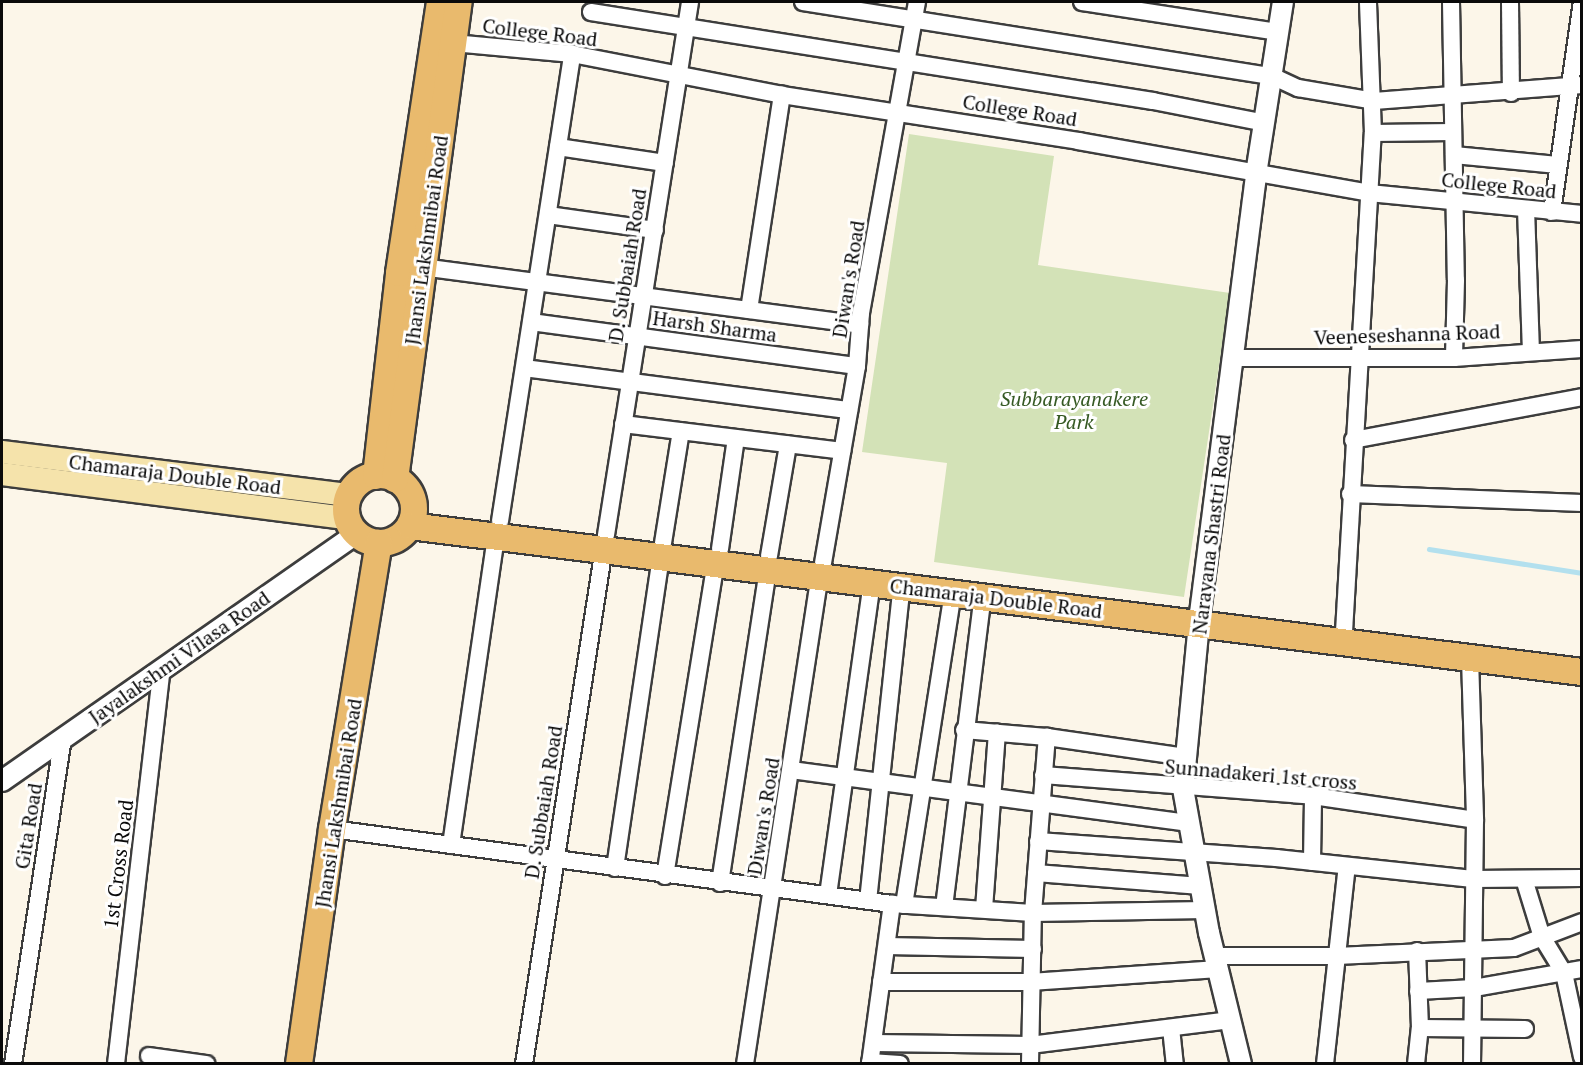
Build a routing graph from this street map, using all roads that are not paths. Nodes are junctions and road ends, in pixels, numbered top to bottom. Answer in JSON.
{"nodes":[{"id":1,"x":440,"y":2,"type":"edge"},
{"id":2,"x":459,"y":2,"type":"edge"},
{"id":3,"x":690,"y":2,"type":"edge"},
{"id":4,"x":803,"y":2,"type":"edge"},
{"id":5,"x":1082,"y":2,"type":"edge"},
{"id":6,"x":1283,"y":2,"type":"edge"},
{"id":7,"x":1368,"y":2,"type":"edge"},
{"id":8,"x":1450,"y":2,"type":"edge"},
{"id":9,"x":1510,"y":2,"type":"edge"},
{"id":10,"x":1581,"y":2,"type":"edge"},
{"id":11,"x":915,"y":10,"type":"edge"},
{"id":12,"x":591,"y":12,"type":"dead end"},
{"id":13,"x":686,"y":26,"type":"junction"},
{"id":14,"x":1279,"y":32,"type":"junction"},
{"id":15,"x":453,"y":43,"type":"junction"},
{"id":16,"x":572,"y":54,"type":"junction"},
{"id":17,"x":908,"y":64,"type":"junction"},
{"id":18,"x":678,"y":76,"type":"junction"},
{"id":19,"x":1272,"y":76,"type":"junction"},
{"id":20,"x":1575,"y":85,"type":"edge"},
{"id":21,"x":1511,"y":93,"type":"junction"},
{"id":22,"x":782,"y":95,"type":"junction"},
{"id":23,"x":1452,"y":96,"type":"junction"},
{"id":24,"x":1374,"y":101,"type":"junction"},
{"id":25,"x":900,"y":112,"type":"junction"},
{"id":26,"x":1265,"y":123,"type":"junction"},
{"id":27,"x":1453,"y":132,"type":"junction"},
{"id":28,"x":1373,"y":133,"type":"junction"},
{"id":29,"x":558,"y":147,"type":"junction"},
{"id":30,"x":1454,"y":155,"type":"junction"},
{"id":31,"x":664,"y":163,"type":"junction"},
{"id":32,"x":1558,"y":165,"type":"junction"},
{"id":33,"x":1256,"y":174,"type":"junction"},
{"id":34,"x":1370,"y":193,"type":"junction"},
{"id":35,"x":1455,"y":202,"type":"junction"},
{"id":36,"x":1526,"y":209,"type":"junction"},
{"id":37,"x":1552,"y":212,"type":"junction"},
{"id":38,"x":1581,"y":214,"type":"edge"},
{"id":39,"x":548,"y":215,"type":"junction"},
{"id":40,"x":655,"y":230,"type":"junction"},
{"id":41,"x":422,"y":267,"type":"junction"},
{"id":42,"x":537,"y":282,"type":"junction"},
{"id":43,"x":642,"y":296,"type":"junction"},
{"id":44,"x":749,"y":310,"type":"junction"},
{"id":45,"x":531,"y":322,"type":"junction"},
{"id":46,"x":860,"y":325,"type":"junction"},
{"id":47,"x":637,"y":337,"type":"junction"},
{"id":48,"x":1581,"y":349,"type":"edge"},
{"id":49,"x":1531,"y":350,"type":"junction"},
{"id":50,"x":1360,"y":357,"type":"junction"},
{"id":51,"x":1234,"y":358,"type":"junction"},
{"id":52,"x":1454,"y":358,"type":"junction"},
{"id":53,"x":857,"y":366,"type":"junction"},
{"id":54,"x":524,"y":368,"type":"junction"},
{"id":55,"x":630,"y":382,"type":"junction"},
{"id":56,"x":1581,"y":397,"type":"edge"},
{"id":57,"x":849,"y":410,"type":"junction"},
{"id":58,"x":624,"y":424,"type":"junction"},
{"id":59,"x":681,"y":432,"type":"junction"},
{"id":60,"x":736,"y":438,"type":"junction"},
{"id":61,"x":1353,"y":440,"type":"junction"},
{"id":62,"x":788,"y":445,"type":"junction"},
{"id":63,"x":842,"y":451,"type":"junction"},
{"id":64,"x":2,"y":452,"type":"edge"},
{"id":65,"x":2,"y":474,"type":"edge"},
{"id":66,"x":385,"y":477,"type":"junction"},
{"id":67,"x":1350,"y":494,"type":"junction"},
{"id":68,"x":1581,"y":503,"type":"edge"},
{"id":69,"x":412,"y":518,"type":"junction"},
{"id":70,"x":358,"y":522,"type":"junction"},
{"id":71,"x":498,"y":529,"type":"junction"},
{"id":72,"x":605,"y":541,"type":"junction"},
{"id":73,"x":662,"y":549,"type":"junction"},
{"id":74,"x":718,"y":555,"type":"junction"},
{"id":75,"x":769,"y":562,"type":"junction"},
{"id":76,"x":822,"y":569,"type":"junction"},
{"id":77,"x":872,"y":581,"type":"junction"},
{"id":78,"x":902,"y":585,"type":"junction"},
{"id":79,"x":953,"y":592,"type":"junction"},
{"id":80,"x":983,"y":596,"type":"junction"},
{"id":81,"x":1200,"y":619,"type":"junction"},
{"id":82,"x":1344,"y":632,"type":"junction"},
{"id":83,"x":1470,"y":658,"type":"junction"},
{"id":84,"x":1581,"y":662,"type":"edge"},
{"id":85,"x":162,"y":669,"type":"junction"},
{"id":86,"x":1581,"y":672,"type":"edge"},
{"id":87,"x":964,"y":730,"type":"junction"},
{"id":88,"x":997,"y":732,"type":"junction"},
{"id":89,"x":1047,"y":737,"type":"junction"},
{"id":90,"x":63,"y":738,"type":"junction"},
{"id":91,"x":1186,"y":757,"type":"junction"},
{"id":92,"x":791,"y":770,"type":"junction"},
{"id":93,"x":1043,"y":775,"type":"junction"},
{"id":94,"x":843,"y":777,"type":"junction"},
{"id":95,"x":2,"y":781,"type":"edge"},
{"id":96,"x":882,"y":782,"type":"junction"},
{"id":97,"x":922,"y":788,"type":"junction"},
{"id":98,"x":1183,"y":789,"type":"junction"},
{"id":99,"x":961,"y":793,"type":"junction"},
{"id":100,"x":1314,"y":796,"type":"junction"},
{"id":101,"x":994,"y":797,"type":"junction"},
{"id":102,"x":1041,"y":803,"type":"junction"},
{"id":103,"x":1475,"y":820,"type":"junction"},
{"id":104,"x":1189,"y":823,"type":"junction"},
{"id":105,"x":332,"y":829,"type":"junction"},
{"id":106,"x":1038,"y":841,"type":"junction"},
{"id":107,"x":451,"y":845,"type":"junction"},
{"id":108,"x":1197,"y":854,"type":"junction"},
{"id":109,"x":555,"y":860,"type":"junction"},
{"id":110,"x":1312,"y":862,"type":"junction"},
{"id":111,"x":1347,"y":866,"type":"junction"},
{"id":112,"x":615,"y":868,"type":"junction"},
{"id":113,"x":1036,"y":873,"type":"junction"},
{"id":114,"x":664,"y":876,"type":"junction"},
{"id":115,"x":1581,"y":878,"type":"edge"},
{"id":116,"x":1473,"y":879,"type":"junction"},
{"id":117,"x":1524,"y":879,"type":"junction"},
{"id":118,"x":720,"y":882,"type":"junction"},
{"id":119,"x":1200,"y":886,"type":"junction"},
{"id":120,"x":773,"y":888,"type":"junction"},
{"id":121,"x":828,"y":895,"type":"junction"},
{"id":122,"x":868,"y":901,"type":"junction"},
{"id":123,"x":898,"y":905,"type":"junction"},
{"id":124,"x":944,"y":907,"type":"junction"},
{"id":125,"x":984,"y":909,"type":"junction"},
{"id":126,"x":1205,"y":910,"type":"junction"},
{"id":127,"x":1033,"y":913,"type":"junction"},
{"id":128,"x":1581,"y":922,"type":"edge"},
{"id":129,"x":1542,"y":937,"type":"junction"},
{"id":130,"x":886,"y":946,"type":"junction"},
{"id":131,"x":1033,"y":949,"type":"junction"},
{"id":132,"x":1474,"y":950,"type":"junction"},
{"id":133,"x":1417,"y":951,"type":"junction"},
{"id":134,"x":1336,"y":956,"type":"junction"},
{"id":135,"x":1216,"y":963,"type":"junction"},
{"id":136,"x":1581,"y":969,"type":"edge"},
{"id":137,"x":1564,"y":973,"type":"junction"},
{"id":138,"x":881,"y":982,"type":"junction"},
{"id":139,"x":1031,"y":982,"type":"junction"},
{"id":140,"x":1474,"y":988,"type":"junction"},
{"id":141,"x":1418,"y":991,"type":"junction"},
{"id":142,"x":1577,"y":1016,"type":"edge"},
{"id":143,"x":1230,"y":1020,"type":"junction"},
{"id":144,"x":1171,"y":1028,"type":"junction"},
{"id":145,"x":1420,"y":1028,"type":"junction"},
{"id":146,"x":1474,"y":1029,"type":"junction"},
{"id":147,"x":1525,"y":1029,"type":"dead end"},
{"id":148,"x":874,"y":1043,"type":"junction"},
{"id":149,"x":1030,"y":1045,"type":"junction"},
{"id":150,"x":149,"y":1056,"type":"dead end"},
{"id":151,"x":1581,"y":1057,"type":"edge"},
{"id":152,"x":870,"y":1063,"type":"edge"},
{"id":153,"x":13,"y":1064,"type":"edge"},
{"id":154,"x":116,"y":1064,"type":"edge"},
{"id":155,"x":206,"y":1064,"type":"edge"},
{"id":156,"x":299,"y":1064,"type":"edge"},
{"id":157,"x":524,"y":1064,"type":"edge"},
{"id":158,"x":745,"y":1064,"type":"edge"},
{"id":159,"x":900,"y":1064,"type":"edge"},
{"id":160,"x":1030,"y":1064,"type":"edge"},
{"id":161,"x":1174,"y":1064,"type":"edge"},
{"id":162,"x":1241,"y":1064,"type":"edge"},
{"id":163,"x":1325,"y":1064,"type":"edge"},
{"id":164,"x":1416,"y":1064,"type":"edge"},
{"id":165,"x":1472,"y":1064,"type":"edge"}],
"edges":[{"from":1,"to":66,"type":"main road","name":"Jhansi Lakshmibai Road"},
{"from":2,"to":15,"type":"main road","name":"Jhansi Lakshmibai Road"},
{"from":3,"to":13,"type":"street","name":"D. Subbaiah Road"},
{"from":4,"to":11,"type":"street"},
{"from":5,"to":14,"type":"street"},
{"from":6,"to":14,"type":"street","name":"Narayana Shastri Road"},
{"from":7,"to":24,"type":"street"},
{"from":8,"to":23,"type":"street"},
{"from":9,"to":21,"type":"street"},
{"from":10,"to":20,"type":"street"},
{"from":11,"to":17,"type":"street","name":"Diwan's Road"},
{"from":11,"to":19,"type":"street"},
{"from":12,"to":13,"type":"street"},
{"from":13,"to":17,"type":"street"},
{"from":13,"to":18,"type":"street","name":"D. Subbaiah Road"},
{"from":14,"to":19,"type":"street","name":"Narayana Shastri Road"},
{"from":15,"to":16,"type":"street","name":"College Road"},
{"from":15,"to":41,"type":"main road","name":"Jhansi Lakshmibai Road"},
{"from":16,"to":18,"type":"street","name":"College Road"},
{"from":16,"to":29,"type":"street"},
{"from":17,"to":25,"type":"street","name":"Diwan's Road"},
{"from":17,"to":26,"type":"street"},
{"from":18,"to":22,"type":"street","name":"College Road"},
{"from":18,"to":31,"type":"street","name":"D. Subbaiah Road"},
{"from":19,"to":24,"type":"street"},
{"from":19,"to":26,"type":"street","name":"Narayana Shastri Road"},
{"from":20,"to":21,"type":"street"},
{"from":20,"to":32,"type":"street"},
{"from":21,"to":23,"type":"street"},
{"from":22,"to":25,"type":"street","name":"College Road"},
{"from":22,"to":44,"type":"street"},
{"from":23,"to":24,"type":"street"},
{"from":23,"to":27,"type":"street"},
{"from":24,"to":28,"type":"street"},
{"from":25,"to":33,"type":"street","name":"College Road"},
{"from":25,"to":46,"type":"street","name":"Diwan's Road"},
{"from":26,"to":33,"type":"street","name":"Narayana Shastri Road"},
{"from":27,"to":28,"type":"street"},
{"from":27,"to":30,"type":"street"},
{"from":28,"to":34,"type":"street"},
{"from":29,"to":31,"type":"street"},
{"from":29,"to":39,"type":"street"},
{"from":30,"to":32,"type":"street"},
{"from":30,"to":35,"type":"street"},
{"from":31,"to":40,"type":"street","name":"D. Subbaiah Road"},
{"from":32,"to":37,"type":"street"},
{"from":33,"to":34,"type":"street","name":"College Road"},
{"from":33,"to":51,"type":"street","name":"Narayana Shastri Road"},
{"from":34,"to":35,"type":"street","name":"College Road"},
{"from":34,"to":50,"type":"street"},
{"from":35,"to":36,"type":"street","name":"College Road"},
{"from":35,"to":52,"type":"street"},
{"from":36,"to":37,"type":"street","name":"College Road"},
{"from":36,"to":49,"type":"street"},
{"from":37,"to":38,"type":"street","name":"College Road"},
{"from":39,"to":40,"type":"street"},
{"from":39,"to":42,"type":"street"},
{"from":40,"to":43,"type":"street","name":"D. Subbaiah Road"},
{"from":41,"to":42,"type":"street"},
{"from":41,"to":66,"type":"main road","name":"Jhansi Lakshmibai Road"},
{"from":42,"to":43,"type":"street"},
{"from":42,"to":45,"type":"street"},
{"from":43,"to":44,"type":"street"},
{"from":43,"to":47,"type":"street","name":"D. Subbaiah Road"},
{"from":44,"to":46,"type":"street"},
{"from":45,"to":47,"type":"street","name":"Harsh Sharma"},
{"from":45,"to":54,"type":"street"},
{"from":46,"to":53,"type":"street","name":"Diwan's Road"},
{"from":47,"to":53,"type":"street","name":"Harsh Sharma"},
{"from":47,"to":55,"type":"street","name":"D. Subbaiah Road"},
{"from":48,"to":49,"type":"street","name":"Veeneseshanna Road"},
{"from":49,"to":52,"type":"street","name":"Veeneseshanna Road"},
{"from":50,"to":51,"type":"street","name":"Veeneseshanna Road"},
{"from":50,"to":52,"type":"street","name":"Veeneseshanna Road"},
{"from":50,"to":61,"type":"street"},
{"from":51,"to":81,"type":"street","name":"Narayana Shastri Road"},
{"from":53,"to":57,"type":"street","name":"Diwan's Road"},
{"from":54,"to":55,"type":"street"},
{"from":54,"to":71,"type":"street"},
{"from":55,"to":57,"type":"street"},
{"from":55,"to":58,"type":"street","name":"D. Subbaiah Road"},
{"from":56,"to":61,"type":"street"},
{"from":57,"to":63,"type":"street","name":"Diwan's Road"},
{"from":58,"to":59,"type":"street"},
{"from":58,"to":72,"type":"street","name":"D. Subbaiah Road"},
{"from":59,"to":60,"type":"street"},
{"from":59,"to":73,"type":"street"},
{"from":60,"to":62,"type":"street"},
{"from":60,"to":74,"type":"street"},
{"from":61,"to":67,"type":"street"},
{"from":62,"to":63,"type":"street"},
{"from":62,"to":75,"type":"street"},
{"from":63,"to":76,"type":"street","name":"Diwan's Road"},
{"from":64,"to":70,"type":"main road","name":"Chamaraja Double Road"},
{"from":65,"to":70,"type":"main road","name":"Chamaraja Double Road"},
{"from":66,"to":69,"type":"main road"},
{"from":66,"to":70,"type":"main road"},
{"from":67,"to":68,"type":"street"},
{"from":67,"to":82,"type":"street"},
{"from":69,"to":70,"type":"main road"},
{"from":69,"to":71,"type":"main road","name":"Chamaraja Double Road"},
{"from":70,"to":85,"type":"street","name":"Jayalakshmi Vilasa Road"},
{"from":70,"to":105,"type":"main road","name":"Jhansi Lakshmibai Road"},
{"from":71,"to":72,"type":"main road","name":"Chamaraja Double Road"},
{"from":71,"to":107,"type":"street"},
{"from":72,"to":73,"type":"main road","name":"Chamaraja Double Road"},
{"from":72,"to":109,"type":"street","name":"D. Subbaiah Road"},
{"from":73,"to":74,"type":"main road","name":"Chamaraja Double Road"},
{"from":73,"to":112,"type":"street"},
{"from":74,"to":75,"type":"main road","name":"Chamaraja Double Road"},
{"from":74,"to":114,"type":"street"},
{"from":75,"to":76,"type":"main road","name":"Chamaraja Double Road"},
{"from":75,"to":118,"type":"street"},
{"from":76,"to":77,"type":"main road","name":"Chamaraja Double Road"},
{"from":76,"to":81,"type":"main road","name":"Chamaraja Double Road"},
{"from":76,"to":92,"type":"street","name":"Diwan's Road"},
{"from":77,"to":78,"type":"main road","name":"Chamaraja Double Road"},
{"from":77,"to":94,"type":"street"},
{"from":78,"to":79,"type":"main road","name":"Chamaraja Double Road"},
{"from":78,"to":96,"type":"street"},
{"from":79,"to":80,"type":"main road","name":"Chamaraja Double Road"},
{"from":79,"to":97,"type":"street"},
{"from":80,"to":81,"type":"main road","name":"Chamaraja Double Road"},
{"from":80,"to":87,"type":"street"},
{"from":81,"to":82,"type":"main road","name":"Chamaraja Double Road"},
{"from":81,"to":83,"type":"main road","name":"Chamaraja Double Road"},
{"from":81,"to":91,"type":"street","name":"Narayana Shastri Road"},
{"from":82,"to":84,"type":"main road","name":"Chamaraja Double Road"},
{"from":83,"to":86,"type":"main road","name":"Chamaraja Double Road"},
{"from":83,"to":103,"type":"street"},
{"from":85,"to":90,"type":"street","name":"Jayalakshmi Vilasa Road"},
{"from":85,"to":154,"type":"street","name":"1st Cross Road"},
{"from":87,"to":88,"type":"street"},
{"from":87,"to":99,"type":"street"},
{"from":88,"to":89,"type":"street"},
{"from":88,"to":101,"type":"street"},
{"from":89,"to":91,"type":"street"},
{"from":89,"to":93,"type":"street"},
{"from":90,"to":95,"type":"street","name":"Jayalakshmi Vilasa Road"},
{"from":90,"to":153,"type":"street","name":"Gita Road"},
{"from":91,"to":98,"type":"street","name":"Narayana Shastri Road"},
{"from":92,"to":94,"type":"street"},
{"from":92,"to":120,"type":"street","name":"Diwan's Road"},
{"from":93,"to":98,"type":"street","name":"Sunnadakeri 1st cross"},
{"from":93,"to":102,"type":"street"},
{"from":94,"to":96,"type":"street"},
{"from":94,"to":121,"type":"street"},
{"from":96,"to":97,"type":"street"},
{"from":96,"to":122,"type":"street"},
{"from":97,"to":99,"type":"street"},
{"from":97,"to":123,"type":"street"},
{"from":98,"to":100,"type":"street","name":"Sunnadakeri 1st cross"},
{"from":98,"to":104,"type":"street","name":"Narayana Shastri Road"},
{"from":99,"to":101,"type":"street"},
{"from":99,"to":124,"type":"street"},
{"from":100,"to":103,"type":"street","name":"Sunnadakeri 1st cross"},
{"from":100,"to":110,"type":"street"},
{"from":101,"to":102,"type":"street"},
{"from":101,"to":125,"type":"street"},
{"from":102,"to":104,"type":"street"},
{"from":102,"to":106,"type":"street"},
{"from":103,"to":116,"type":"street"},
{"from":104,"to":108,"type":"street","name":"Narayana Shastri Road"},
{"from":105,"to":107,"type":"street"},
{"from":105,"to":156,"type":"main road","name":"Jhansi Lakshmibai Road"},
{"from":106,"to":108,"type":"street"},
{"from":106,"to":113,"type":"street"},
{"from":107,"to":109,"type":"street"},
{"from":108,"to":110,"type":"street"},
{"from":108,"to":119,"type":"street","name":"Narayana Shastri Road"},
{"from":109,"to":112,"type":"street"},
{"from":109,"to":157,"type":"street","name":"D. Subbaiah Road"},
{"from":110,"to":111,"type":"street"},
{"from":111,"to":116,"type":"street"},
{"from":111,"to":134,"type":"street"},
{"from":112,"to":114,"type":"street"},
{"from":113,"to":119,"type":"street"},
{"from":113,"to":127,"type":"street"},
{"from":114,"to":118,"type":"street"},
{"from":115,"to":117,"type":"street"},
{"from":116,"to":117,"type":"street"},
{"from":116,"to":132,"type":"street"},
{"from":117,"to":129,"type":"street"},
{"from":118,"to":120,"type":"street"},
{"from":119,"to":126,"type":"street","name":"Narayana Shastri Road"},
{"from":120,"to":121,"type":"street"},
{"from":120,"to":158,"type":"street","name":"Diwan's Road"},
{"from":121,"to":122,"type":"street"},
{"from":122,"to":123,"type":"street"},
{"from":123,"to":124,"type":"street"},
{"from":123,"to":130,"type":"street"},
{"from":124,"to":125,"type":"street"},
{"from":125,"to":127,"type":"street"},
{"from":126,"to":127,"type":"street"},
{"from":126,"to":135,"type":"street","name":"Narayana Shastri Road"},
{"from":127,"to":131,"type":"street"},
{"from":128,"to":129,"type":"street"},
{"from":129,"to":132,"type":"street"},
{"from":129,"to":137,"type":"street"},
{"from":130,"to":131,"type":"street"},
{"from":130,"to":138,"type":"street"},
{"from":131,"to":139,"type":"street"},
{"from":132,"to":133,"type":"street"},
{"from":132,"to":140,"type":"street"},
{"from":133,"to":134,"type":"street"},
{"from":133,"to":141,"type":"street"},
{"from":134,"to":135,"type":"street"},
{"from":134,"to":163,"type":"street"},
{"from":135,"to":139,"type":"street"},
{"from":135,"to":143,"type":"street","name":"Narayana Shastri Road"},
{"from":136,"to":137,"type":"street"},
{"from":137,"to":140,"type":"street"},
{"from":137,"to":142,"type":"street"},
{"from":138,"to":139,"type":"street"},
{"from":138,"to":148,"type":"street"},
{"from":139,"to":149,"type":"street"},
{"from":140,"to":141,"type":"street"},
{"from":140,"to":146,"type":"street"},
{"from":141,"to":145,"type":"street"},
{"from":142,"to":151,"type":"street"},
{"from":143,"to":144,"type":"street"},
{"from":143,"to":162,"type":"street","name":"Narayana Shastri Road"},
{"from":144,"to":149,"type":"street"},
{"from":144,"to":161,"type":"street"},
{"from":145,"to":146,"type":"street"},
{"from":145,"to":164,"type":"street"},
{"from":146,"to":147,"type":"street"},
{"from":146,"to":165,"type":"street"},
{"from":148,"to":149,"type":"street"},
{"from":148,"to":152,"type":"street"},
{"from":149,"to":160,"type":"street"},
{"from":150,"to":155,"type":"street"},
{"from":152,"to":159,"type":"street"}]}
